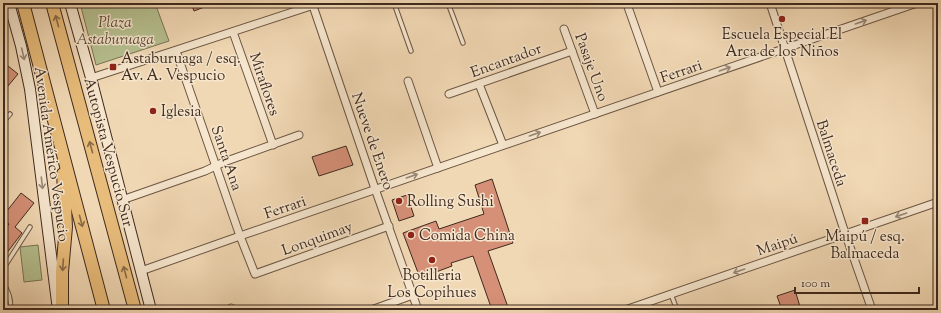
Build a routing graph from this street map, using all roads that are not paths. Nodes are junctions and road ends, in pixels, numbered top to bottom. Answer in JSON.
{"nodes":[{"id":1,"x":9,"y":3,"type":"edge"},
{"id":2,"x":23,"y":3,"type":"edge"},
{"id":3,"x":52,"y":3,"type":"edge"},
{"id":4,"x":70,"y":3,"type":"edge"},
{"id":5,"x":394,"y":3,"type":"edge"},
{"id":6,"x":448,"y":3,"type":"edge"},
{"id":7,"x":770,"y":3,"type":"edge"},
{"id":8,"x":917,"y":3,"type":"edge"},
{"id":9,"x":315,"y":4,"type":"edge"},
{"id":10,"x":628,"y":7,"type":"dead end"},
{"id":11,"x":564,"y":29,"type":"dead end"},
{"id":12,"x":233,"y":32,"type":"junction"},
{"id":13,"x":463,"y":43,"type":"dead end"},
{"id":14,"x":785,"y":49,"type":"junction"},
{"id":15,"x":572,"y":50,"type":"junction"},
{"id":16,"x":176,"y":51,"type":"junction"},
{"id":17,"x":412,"y":51,"type":"dead end"},
{"id":18,"x":91,"y":78,"type":"junction"},
{"id":19,"x":408,"y":81,"type":"dead end"},
{"id":20,"x":479,"y":84,"type":"junction"},
{"id":21,"x":658,"y":92,"type":"junction"},
{"id":22,"x":449,"y":94,"type":"dead end"},
{"id":23,"x":10,"y":114,"type":"dead end"},
{"id":24,"x":595,"y":114,"type":"junction"},
{"id":25,"x":3,"y":122,"type":"edge"},
{"id":26,"x":299,"y":135,"type":"dead end"},
{"id":27,"x":60,"y":143,"type":"junction"},
{"id":28,"x":273,"y":144,"type":"junction"},
{"id":29,"x":503,"y":145,"type":"junction"},
{"id":30,"x":216,"y":166,"type":"junction"},
{"id":31,"x":438,"y":168,"type":"junction"},
{"id":32,"x":376,"y":189,"type":"junction"},
{"id":33,"x":122,"y":200,"type":"junction"},
{"id":34,"x":938,"y":202,"type":"edge"},
{"id":35,"x":388,"y":226,"type":"junction"},
{"id":36,"x":30,"y":227,"type":"dead end"},
{"id":37,"x":846,"y":234,"type":"junction"},
{"id":38,"x":240,"y":236,"type":"junction"},
{"id":39,"x":3,"y":269,"type":"edge"},
{"id":40,"x":141,"y":271,"type":"junction"},
{"id":41,"x":255,"y":274,"type":"joint"},
{"id":42,"x":3,"y":282,"type":"edge"},
{"id":43,"x":413,"y":294,"type":"junction"},
{"id":44,"x":671,"y":294,"type":"junction"},
{"id":45,"x":10,"y":310,"type":"edge"},
{"id":46,"x":58,"y":310,"type":"edge"},
{"id":47,"x":62,"y":310,"type":"edge"},
{"id":48,"x":104,"y":310,"type":"edge"},
{"id":49,"x":135,"y":310,"type":"edge"},
{"id":50,"x":151,"y":310,"type":"edge"},
{"id":51,"x":370,"y":310,"type":"edge"},
{"id":52,"x":418,"y":310,"type":"edge"},
{"id":53,"x":625,"y":310,"type":"edge"},
{"id":54,"x":677,"y":310,"type":"edge"},
{"id":55,"x":872,"y":310,"type":"edge"}],
"edges":[{"from":1,"to":46,"type":"main road","name":"Avenida Américo Vespucio","one_way":true},
{"from":2,"to":27,"type":"highway"},
{"from":49,"to":3,"type":"highway","name":"Autopista Vespucio Sur","one_way":true},
{"from":4,"to":18,"type":"main road"},
{"from":5,"to":17,"type":"lane"},
{"from":6,"to":13,"type":"lane"},
{"from":7,"to":14,"type":"street","name":"Balmaceda"},
{"from":14,"to":8,"type":"street","name":"Ferrari","one_way":true},
{"from":9,"to":12,"type":"street"},
{"from":9,"to":32,"type":"street","name":"Nueve de Enero"},
{"from":10,"to":21,"type":"street","name":"Ferrari"},
{"from":11,"to":15,"type":"street","name":"Pasaje Uno"},
{"from":12,"to":16,"type":"street"},
{"from":12,"to":28,"type":"street","name":"Miraflores"},
{"from":21,"to":14,"type":"street","name":"Ferrari","one_way":true},
{"from":14,"to":37,"type":"street","name":"Balmaceda"},
{"from":15,"to":20,"type":"street","name":"Encantador"},
{"from":15,"to":24,"type":"street","name":"Pasaje Uno"},
{"from":16,"to":18,"type":"street"},
{"from":16,"to":30,"type":"street","name":"Santa Ana"},
{"from":18,"to":33,"type":"main road"},
{"from":19,"to":31,"type":"street"},
{"from":20,"to":22,"type":"street","name":"Encantador"},
{"from":20,"to":29,"type":"street"},
{"from":21,"to":24,"type":"street","name":"Ferrari"},
{"from":23,"to":25,"type":"lane"},
{"from":29,"to":24,"type":"street","name":"Ferrari","one_way":true},
{"from":26,"to":28,"type":"street"},
{"from":27,"to":47,"type":"highway","one_way":true},
{"from":27,"to":48,"type":"highway","one_way":true},
{"from":28,"to":30,"type":"street"},
{"from":29,"to":31,"type":"street","name":"Ferrari"},
{"from":30,"to":33,"type":"street"},
{"from":30,"to":38,"type":"street","name":"Santa Ana"},
{"from":32,"to":31,"type":"street","name":"Ferrari","one_way":true},
{"from":32,"to":35,"type":"street","name":"Nueve de Enero"},
{"from":32,"to":38,"type":"street","name":"Ferrari"},
{"from":33,"to":40,"type":"main road"},
{"from":34,"to":37,"type":"street","name":"Maipú","one_way":true},
{"from":35,"to":41,"type":"street","name":"Lonquimay"},
{"from":35,"to":43,"type":"street","name":"Nueve de Enero"},
{"from":36,"to":39,"type":"lane"},
{"from":37,"to":44,"type":"street","name":"Maipú","one_way":true},
{"from":37,"to":55,"type":"street","name":"Balmaceda"},
{"from":38,"to":40,"type":"street","name":"Ferrari"},
{"from":38,"to":41,"type":"street","name":"Santa Ana"},
{"from":40,"to":50,"type":"main road"},
{"from":42,"to":45,"type":"lane"},
{"from":43,"to":51,"type":"street"},
{"from":43,"to":52,"type":"street","name":"Nueve de Enero"},
{"from":44,"to":53,"type":"street","name":"Maipú"},
{"from":44,"to":54,"type":"lane"}]}
